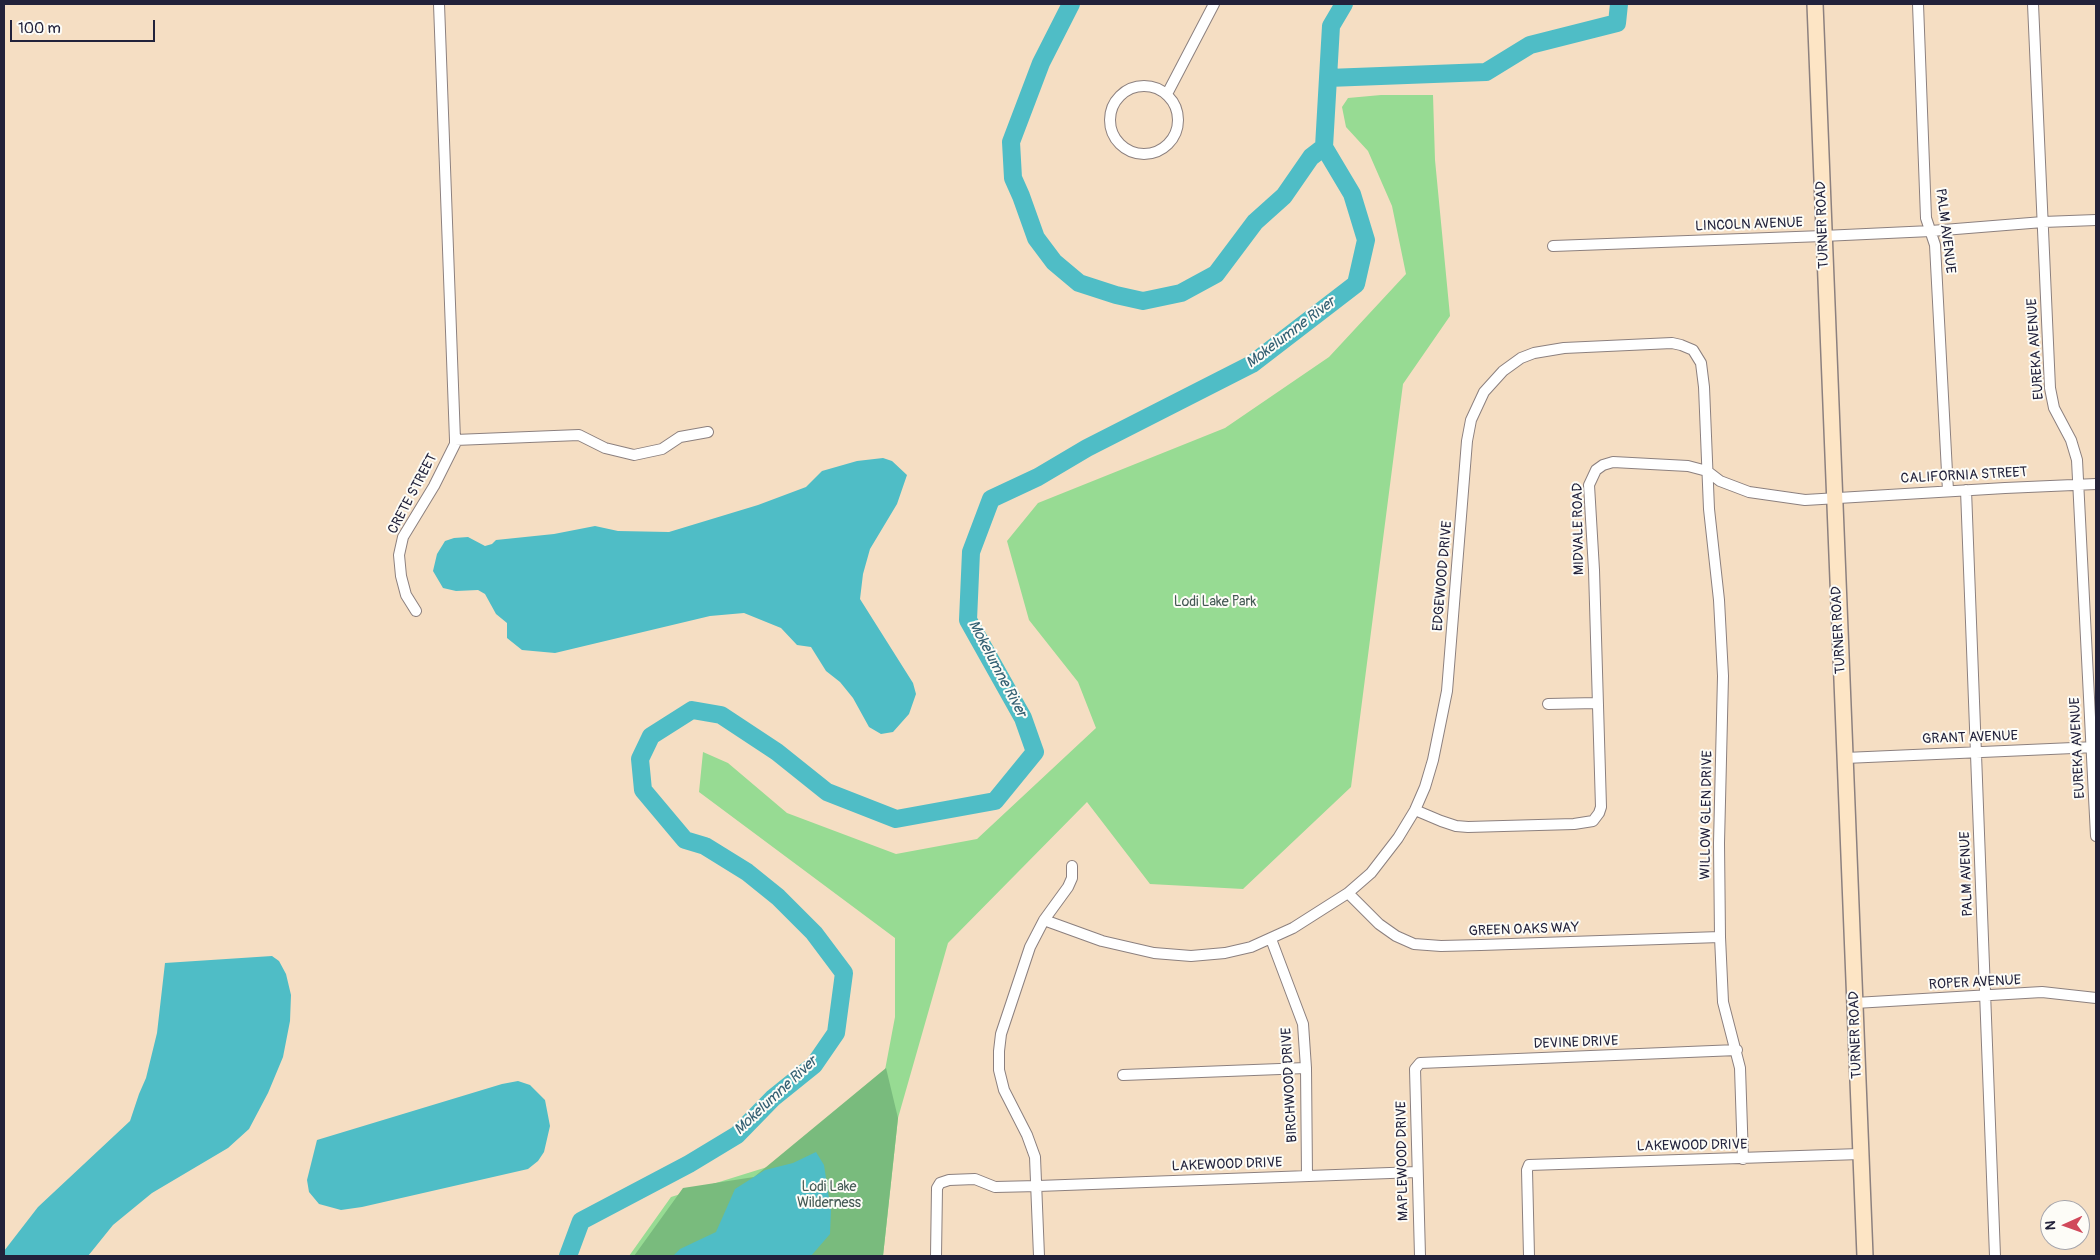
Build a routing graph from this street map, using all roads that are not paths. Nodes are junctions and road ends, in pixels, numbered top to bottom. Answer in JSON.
{"nodes":[{"id":1,"x":439,"y":4,"type":"edge"},
{"id":2,"x":1214,"y":4,"type":"edge"},
{"id":3,"x":1814,"y":4,"type":"edge"},
{"id":4,"x":1918,"y":4,"type":"edge"},
{"id":5,"x":2033,"y":4,"type":"edge"},
{"id":6,"x":1167,"y":94,"type":"junction"},
{"id":7,"x":2096,"y":220,"type":"edge"},
{"id":8,"x":2043,"y":222,"type":"junction"},
{"id":9,"x":1931,"y":231,"type":"junction"},
{"id":10,"x":1824,"y":236,"type":"junction"},
{"id":11,"x":1553,"y":246,"type":"dead end"},
{"id":12,"x":708,"y":432,"type":"dead end"},
{"id":13,"x":456,"y":440,"type":"junction"},
{"id":14,"x":1707,"y":470,"type":"junction"},
{"id":15,"x":2096,"y":484,"type":"edge"},
{"id":16,"x":2078,"y":485,"type":"junction"},
{"id":17,"x":1966,"y":490,"type":"junction"},
{"id":18,"x":1948,"y":491,"type":"junction"},
{"id":19,"x":1833,"y":497,"type":"junction"},
{"id":20,"x":416,"y":611,"type":"dead end"},
{"id":21,"x":1597,"y":703,"type":"junction"},
{"id":22,"x":1548,"y":704,"type":"dead end"},
{"id":23,"x":2094,"y":747,"type":"edge"},
{"id":24,"x":1976,"y":751,"type":"junction"},
{"id":25,"x":1845,"y":758,"type":"junction"},
{"id":26,"x":1415,"y":810,"type":"junction"},
{"id":27,"x":2096,"y":836,"type":"edge"},
{"id":28,"x":1072,"y":866,"type":"dead end"},
{"id":29,"x":1348,"y":893,"type":"junction"},
{"id":30,"x":1044,"y":920,"type":"junction"},
{"id":31,"x":1720,"y":937,"type":"junction"},
{"id":32,"x":1271,"y":939,"type":"junction"},
{"id":33,"x":1985,"y":996,"type":"junction"},
{"id":34,"x":2096,"y":998,"type":"edge"},
{"id":35,"x":1855,"y":1003,"type":"junction"},
{"id":36,"x":1737,"y":1050,"type":"junction"},
{"id":37,"x":1417,"y":1065,"type":"joint"},
{"id":38,"x":1306,"y":1068,"type":"junction"},
{"id":39,"x":1123,"y":1075,"type":"dead end"},
{"id":40,"x":1860,"y":1154,"type":"junction"},
{"id":41,"x":1743,"y":1159,"type":"junction"},
{"id":42,"x":1417,"y":1172,"type":"junction"},
{"id":43,"x":1308,"y":1176,"type":"junction"},
{"id":44,"x":1038,"y":1186,"type":"junction"},
{"id":45,"x":936,"y":1256,"type":"edge"},
{"id":46,"x":1039,"y":1256,"type":"edge"},
{"id":47,"x":1420,"y":1256,"type":"edge"},
{"id":48,"x":1529,"y":1256,"type":"edge"},
{"id":49,"x":1865,"y":1256,"type":"edge"},
{"id":50,"x":1995,"y":1256,"type":"edge"}],
"edges":[{"from":1,"to":13,"type":"street","name":"CRETE STREET"},
{"from":2,"to":6,"type":"street"},
{"from":3,"to":10,"type":"main road","name":"TURNER ROAD"},
{"from":4,"to":9,"type":"street","name":"PALM AVENUE"},
{"from":5,"to":8,"type":"street","name":"EUREKA AVENUE"},
{"from":6,"to":6,"type":"street"},
{"from":7,"to":8,"type":"street","name":"LINCOLN AVENUE"},
{"from":8,"to":9,"type":"street","name":"LINCOLN AVENUE"},
{"from":8,"to":16,"type":"street","name":"EUREKA AVENUE"},
{"from":9,"to":10,"type":"street","name":"LINCOLN AVENUE"},
{"from":9,"to":18,"type":"street","name":"PALM AVENUE"},
{"from":10,"to":11,"type":"street","name":"LINCOLN AVENUE"},
{"from":10,"to":19,"type":"main road","name":"TURNER ROAD"},
{"from":12,"to":13,"type":"street"},
{"from":13,"to":20,"type":"street","name":"CRETE STREET"},
{"from":14,"to":19,"type":"street"},
{"from":14,"to":21,"type":"street","name":"MIDVALE ROAD"},
{"from":14,"to":26,"type":"street","name":"EDGEWOOD DRIVE"},
{"from":14,"to":31,"type":"street","name":"WILLOW GLEN DRIVE"},
{"from":15,"to":16,"type":"street","name":"CALIFORNIA STREET"},
{"from":16,"to":17,"type":"street","name":"CALIFORNIA STREET"},
{"from":16,"to":23,"type":"street","name":"EUREKA AVENUE"},
{"from":17,"to":18,"type":"street","name":"CALIFORNIA STREET"},
{"from":17,"to":24,"type":"street","name":"PALM AVENUE"},
{"from":18,"to":19,"type":"street","name":"CALIFORNIA STREET"},
{"from":19,"to":25,"type":"main road","name":"TURNER ROAD"},
{"from":21,"to":22,"type":"street"},
{"from":21,"to":26,"type":"street","name":"MIDVALE ROAD"},
{"from":23,"to":24,"type":"street","name":"GRANT AVENUE"},
{"from":23,"to":27,"type":"street","name":"EUREKA AVENUE"},
{"from":24,"to":25,"type":"street","name":"GRANT AVENUE"},
{"from":24,"to":33,"type":"street","name":"PALM AVENUE"},
{"from":25,"to":35,"type":"main road","name":"TURNER ROAD"},
{"from":26,"to":29,"type":"street","name":"EDGEWOOD DRIVE"},
{"from":28,"to":30,"type":"street"},
{"from":29,"to":31,"type":"street","name":"GREEN OAKS WAY"},
{"from":29,"to":32,"type":"street","name":"EDGEWOOD DRIVE"},
{"from":30,"to":32,"type":"street","name":"EDGEWOOD DRIVE"},
{"from":30,"to":44,"type":"street"},
{"from":31,"to":36,"type":"street","name":"WILLOW GLEN DRIVE"},
{"from":32,"to":38,"type":"street","name":"BIRCHWOOD DRIVE"},
{"from":33,"to":34,"type":"street","name":"ROPER AVENUE"},
{"from":33,"to":35,"type":"street","name":"ROPER AVENUE"},
{"from":33,"to":50,"type":"street","name":"PALM AVENUE"},
{"from":35,"to":40,"type":"main road","name":"TURNER ROAD"},
{"from":36,"to":37,"type":"street","name":"DEVINE DRIVE"},
{"from":36,"to":41,"type":"street","name":"WILLOW GLEN DRIVE"},
{"from":37,"to":42,"type":"street","name":"MAPLEWOOD DRIVE"},
{"from":38,"to":39,"type":"street"},
{"from":38,"to":43,"type":"street","name":"BIRCHWOOD DRIVE"},
{"from":40,"to":41,"type":"street","name":"LAKEWOOD DRIVE"},
{"from":40,"to":49,"type":"main road","name":"TURNER ROAD"},
{"from":41,"to":48,"type":"street","name":"LAKEWOOD DRIVE"},
{"from":42,"to":43,"type":"street","name":"LAKEWOOD DRIVE"},
{"from":42,"to":47,"type":"street","name":"MAPLEWOOD DRIVE"},
{"from":43,"to":44,"type":"street","name":"LAKEWOOD DRIVE"},
{"from":44,"to":45,"type":"street","name":"LAKEWOOD DRIVE"},
{"from":44,"to":46,"type":"street"}]}
